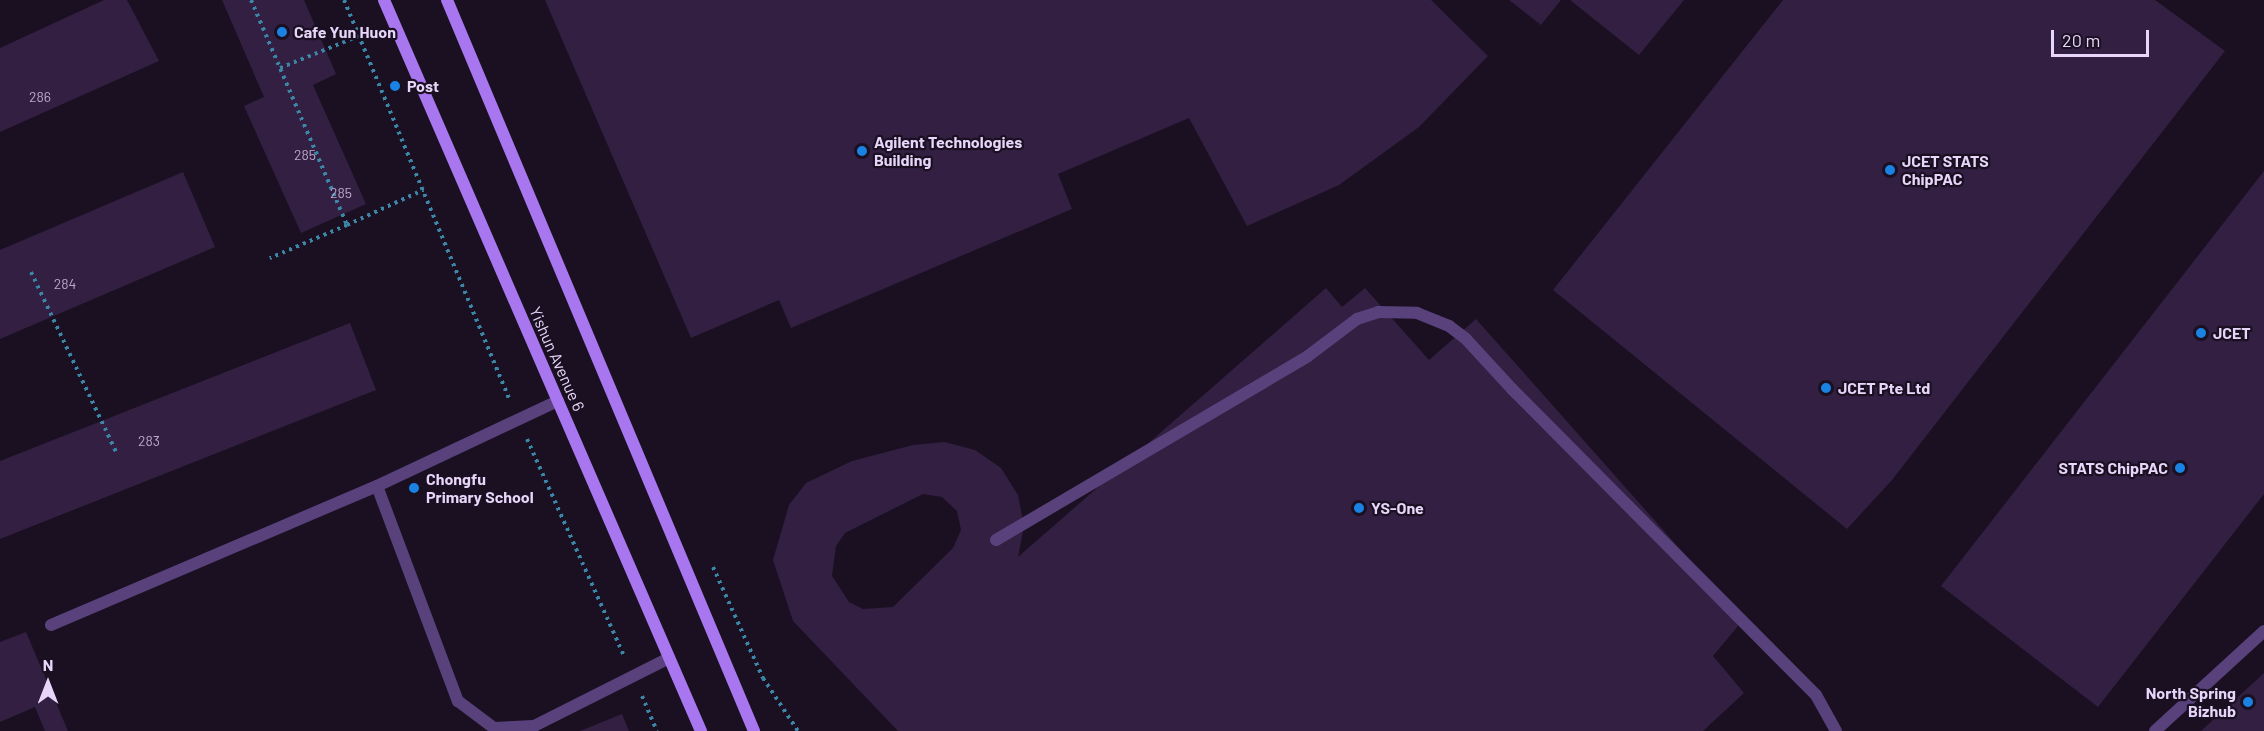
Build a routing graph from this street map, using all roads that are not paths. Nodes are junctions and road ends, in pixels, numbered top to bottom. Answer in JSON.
{"nodes":[{"id":1,"x":384,"y":0,"type":"edge"},
{"id":2,"x":447,"y":0,"type":"edge"},
{"id":3,"x":558,"y":401,"type":"junction"},
{"id":4,"x":377,"y":486,"type":"junction"},
{"id":5,"x":996,"y":540,"type":"dead end"},
{"id":6,"x":51,"y":625,"type":"dead end"},
{"id":7,"x":2264,"y":631,"type":"edge"},
{"id":8,"x":669,"y":658,"type":"junction"},
{"id":9,"x":492,"y":729,"type":"edge"},
{"id":10,"x":701,"y":731,"type":"edge"},
{"id":11,"x":754,"y":731,"type":"edge"},
{"id":12,"x":1836,"y":731,"type":"edge"},
{"id":13,"x":2155,"y":731,"type":"edge"}],
"edges":[{"from":1,"to":3,"type":"main road","name":"Yishun Avenue 6"},
{"from":2,"to":11,"type":"main road"},
{"from":3,"to":4,"type":"lane"},
{"from":3,"to":8,"type":"main road","name":"Yishun Avenue 6"},
{"from":4,"to":6,"type":"lane"},
{"from":4,"to":9,"type":"lane"},
{"from":5,"to":12,"type":"lane"},
{"from":7,"to":13,"type":"lane"},
{"from":8,"to":9,"type":"lane"},
{"from":8,"to":10,"type":"main road","name":"Yishun Avenue 6"}]}
